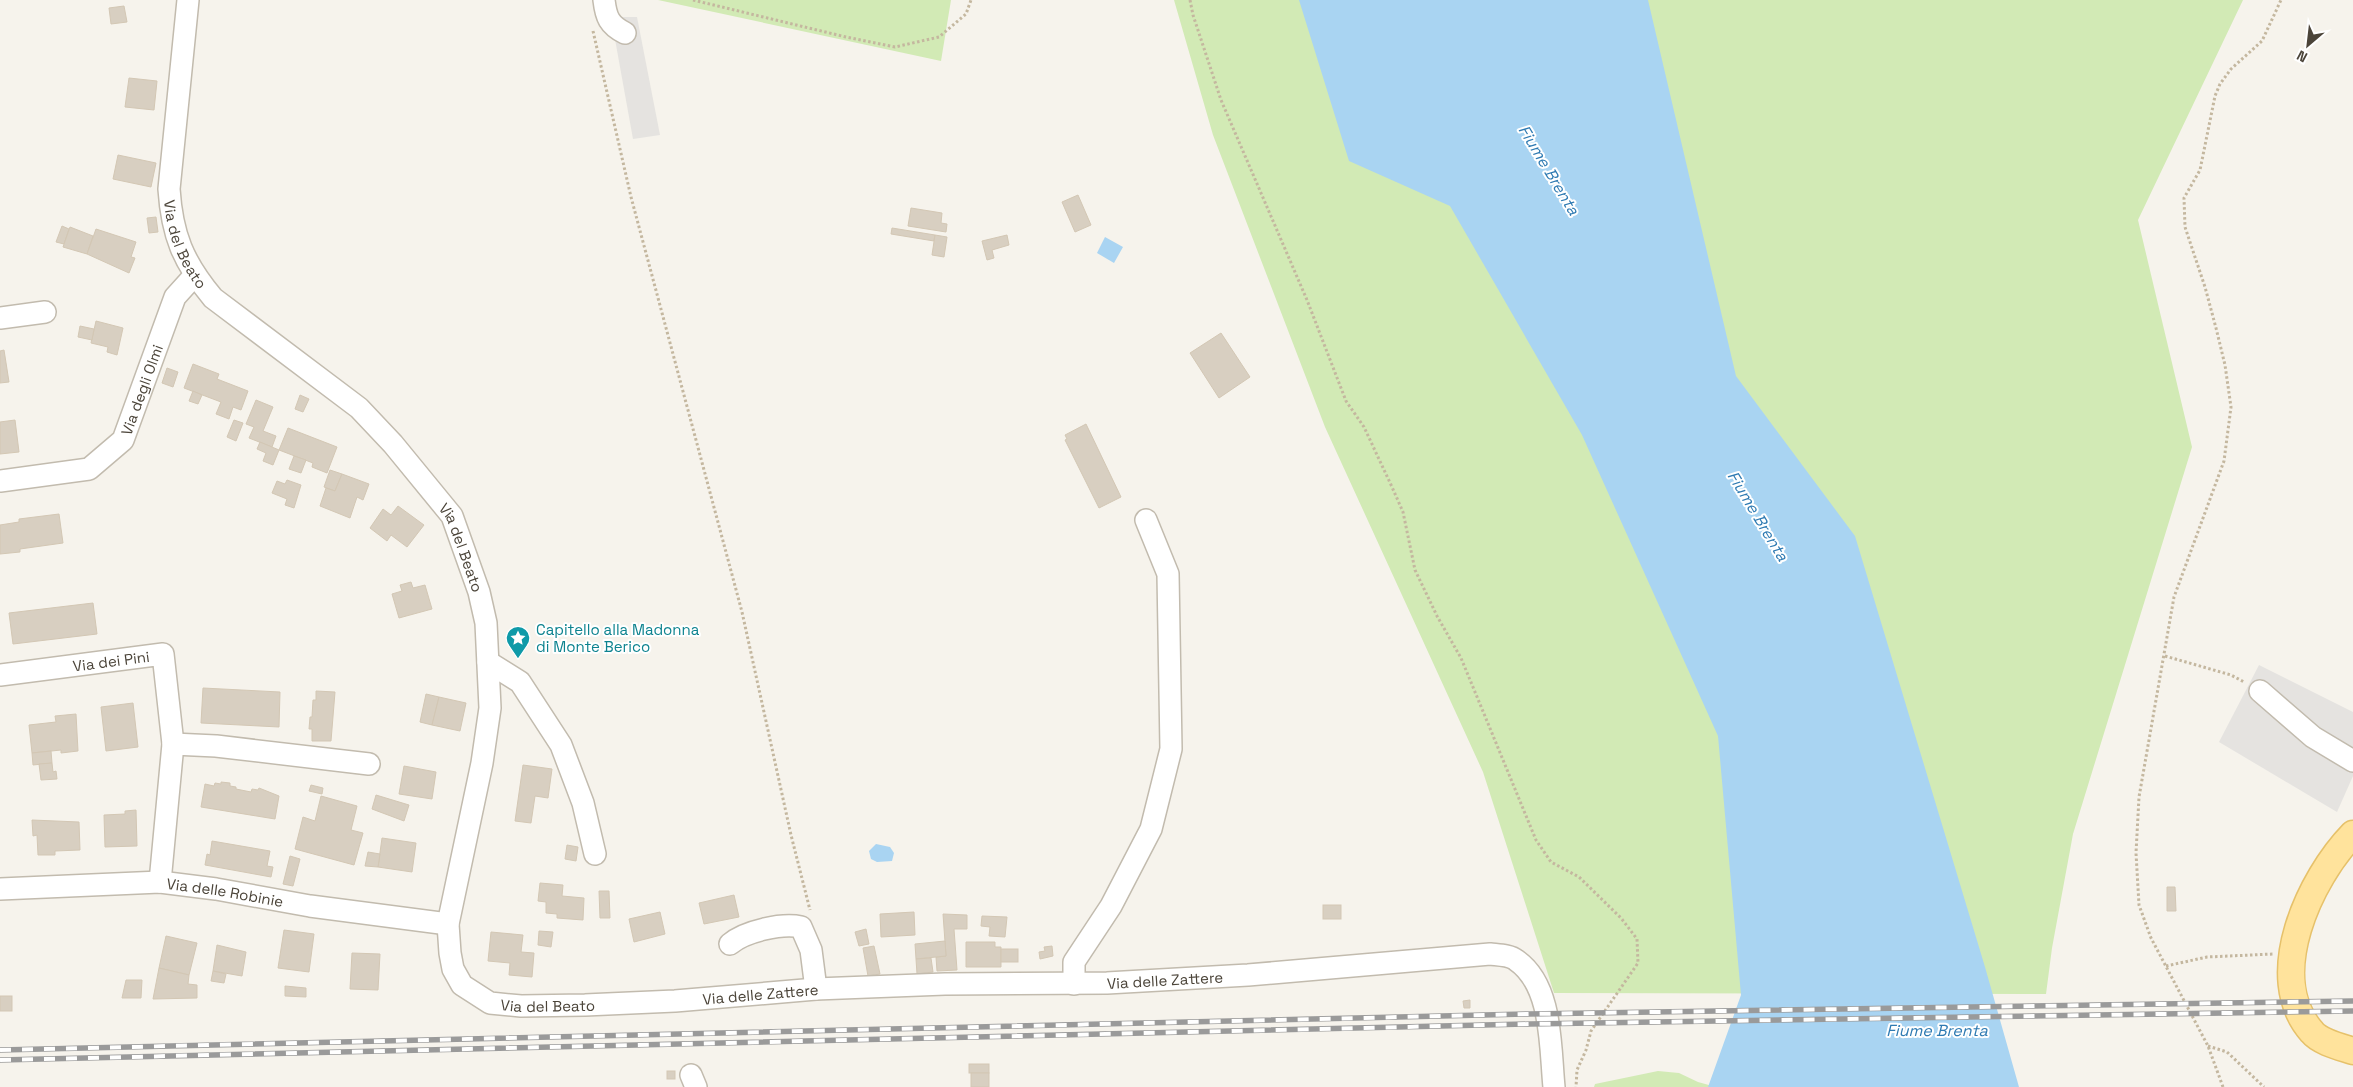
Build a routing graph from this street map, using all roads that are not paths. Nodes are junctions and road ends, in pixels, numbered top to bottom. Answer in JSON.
{"nodes":[{"id":1,"x":188,"y":0,"type":"edge"},
{"id":2,"x":604,"y":0,"type":"edge"},
{"id":3,"x":624,"y":33,"type":"dead end"},
{"id":4,"x":194,"y":276,"type":"junction"},
{"id":5,"x":45,"y":312,"type":"dead end"},
{"id":6,"x":0,"y":318,"type":"edge"},
{"id":7,"x":0,"y":481,"type":"edge"},
{"id":8,"x":1146,"y":520,"type":"dead end"},
{"id":9,"x":488,"y":662,"type":"junction"},
{"id":10,"x":0,"y":675,"type":"edge"},
{"id":11,"x":2260,"y":691,"type":"road end"},
{"id":12,"x":173,"y":744,"type":"junction"},
{"id":13,"x":2353,"y":761,"type":"edge"},
{"id":14,"x":369,"y":764,"type":"dead end"},
{"id":15,"x":2353,"y":834,"type":"edge"},
{"id":16,"x":595,"y":854,"type":"dead end"},
{"id":17,"x":160,"y":882,"type":"junction"},
{"id":18,"x":0,"y":889,"type":"edge"},
{"id":19,"x":448,"y":924,"type":"junction"},
{"id":20,"x":730,"y":944,"type":"dead end"},
{"id":21,"x":1074,"y":984,"type":"junction"},
{"id":22,"x":816,"y":989,"type":"junction"},
{"id":23,"x":675,"y":1001,"type":"joint"},
{"id":24,"x":2353,"y":1051,"type":"edge"},
{"id":25,"x":1554,"y":1087,"type":"edge"}],
"edges":[{"from":1,"to":4,"type":"street","name":"Via del Beato"},
{"from":2,"to":3,"type":"street"},
{"from":4,"to":7,"type":"street","name":"Via degli Olmi"},
{"from":4,"to":9,"type":"street","name":"Via del Beato"},
{"from":5,"to":6,"type":"street"},
{"from":8,"to":21,"type":"street"},
{"from":9,"to":16,"type":"street"},
{"from":9,"to":19,"type":"street","name":"Via del Beato"},
{"from":10,"to":12,"type":"street","name":"Via dei Pini"},
{"from":11,"to":13,"type":"street"},
{"from":12,"to":14,"type":"street"},
{"from":12,"to":17,"type":"street","name":"Via dei Pini"},
{"from":15,"to":24,"type":"main road"},
{"from":17,"to":18,"type":"street","name":"Via delle Robinie"},
{"from":17,"to":19,"type":"street","name":"Via delle Robinie"},
{"from":19,"to":23,"type":"street","name":"Via del Beato"},
{"from":20,"to":22,"type":"street"},
{"from":21,"to":22,"type":"street","name":"Via delle Zattere"},
{"from":21,"to":25,"type":"street","name":"Via delle Zattere"},
{"from":22,"to":23,"type":"street","name":"Via delle Zattere"}]}
